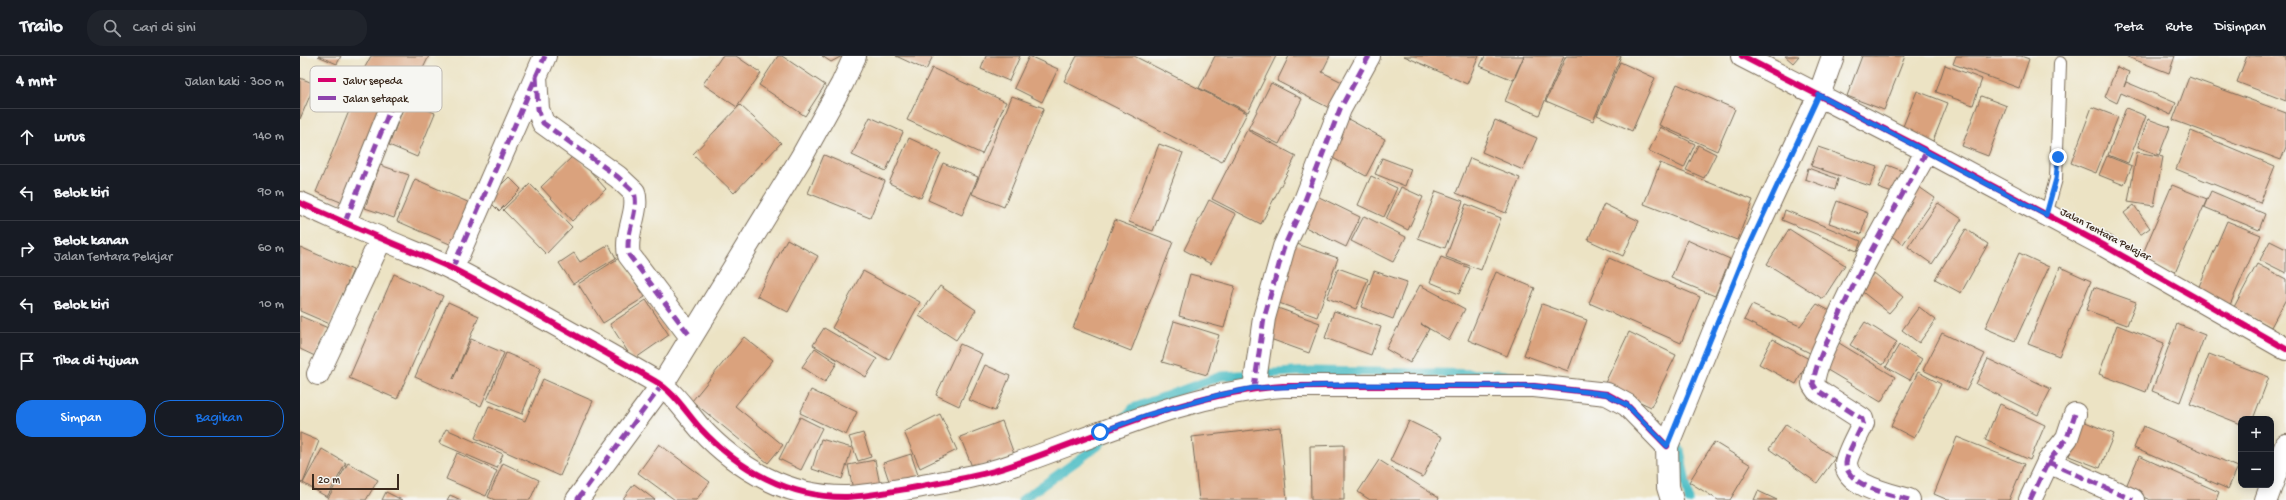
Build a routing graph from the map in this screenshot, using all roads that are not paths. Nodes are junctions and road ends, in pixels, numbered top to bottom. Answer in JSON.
{"nodes":[{"id":1,"x":545,"y":56,"type":"edge"},
{"id":2,"x":855,"y":56,"type":"edge"},
{"id":3,"x":1369,"y":56,"type":"edge"},
{"id":4,"x":1742,"y":56,"type":"edge"},
{"id":5,"x":1833,"y":56,"type":"edge"},
{"id":6,"x":2060,"y":63,"type":"dead end"},
{"id":7,"x":536,"y":76,"type":"junction"},
{"id":8,"x":1819,"y":95,"type":"junction"},
{"id":9,"x":389,"y":112,"type":"edge"},
{"id":10,"x":1927,"y":151,"type":"junction"},
{"id":11,"x":300,"y":203,"type":"edge"},
{"id":12,"x":2046,"y":215,"type":"junction"},
{"id":13,"x":345,"y":222,"type":"junction"},
{"id":14,"x":382,"y":239,"type":"junction"},
{"id":15,"x":452,"y":269,"type":"junction"},
{"id":16,"x":691,"y":337,"type":"junction"},
{"id":17,"x":2286,"y":349,"type":"edge"},
{"id":18,"x":318,"y":374,"type":"dead end"},
{"id":19,"x":662,"y":385,"type":"junction"},
{"id":20,"x":1254,"y":388,"type":"junction"},
{"id":21,"x":2075,"y":414,"type":"dead end"},
{"id":22,"x":2286,"y":445,"type":"edge"},
{"id":23,"x":1667,"y":446,"type":"junction"},
{"id":24,"x":2048,"y":462,"type":"junction"},
{"id":25,"x":577,"y":500,"type":"edge"},
{"id":26,"x":1672,"y":500,"type":"edge"},
{"id":27,"x":1909,"y":500,"type":"edge"},
{"id":28,"x":2030,"y":500,"type":"edge"},
{"id":29,"x":2133,"y":500,"type":"edge"},
{"id":30,"x":2266,"y":500,"type":"edge"}],
"edges":[{"from":1,"to":7,"type":"street"},
{"from":2,"to":16,"type":"street"},
{"from":3,"to":20,"type":"street"},
{"from":4,"to":8,"type":"street","name":"Jalan Tentara Pelajar"},
{"from":5,"to":8,"type":"street"},
{"from":6,"to":12,"type":"lane"},
{"from":7,"to":15,"type":"street"},
{"from":7,"to":16,"type":"street"},
{"from":8,"to":10,"type":"street","name":"Jalan Tentara Pelajar"},
{"from":8,"to":23,"type":"street"},
{"from":9,"to":13,"type":"street"},
{"from":10,"to":12,"type":"street","name":"Jalan Tentara Pelajar"},
{"from":10,"to":27,"type":"street"},
{"from":11,"to":13,"type":"street"},
{"from":12,"to":17,"type":"street","name":"Jalan Tentara Pelajar"},
{"from":13,"to":14,"type":"street"},
{"from":14,"to":15,"type":"street"},
{"from":14,"to":18,"type":"street"},
{"from":15,"to":19,"type":"street"},
{"from":16,"to":19,"type":"street"},
{"from":19,"to":20,"type":"street"},
{"from":19,"to":25,"type":"street"},
{"from":20,"to":23,"type":"street"},
{"from":21,"to":24,"type":"street"},
{"from":22,"to":30,"type":"street"},
{"from":23,"to":26,"type":"street"},
{"from":24,"to":28,"type":"street"},
{"from":24,"to":29,"type":"street"}]}
